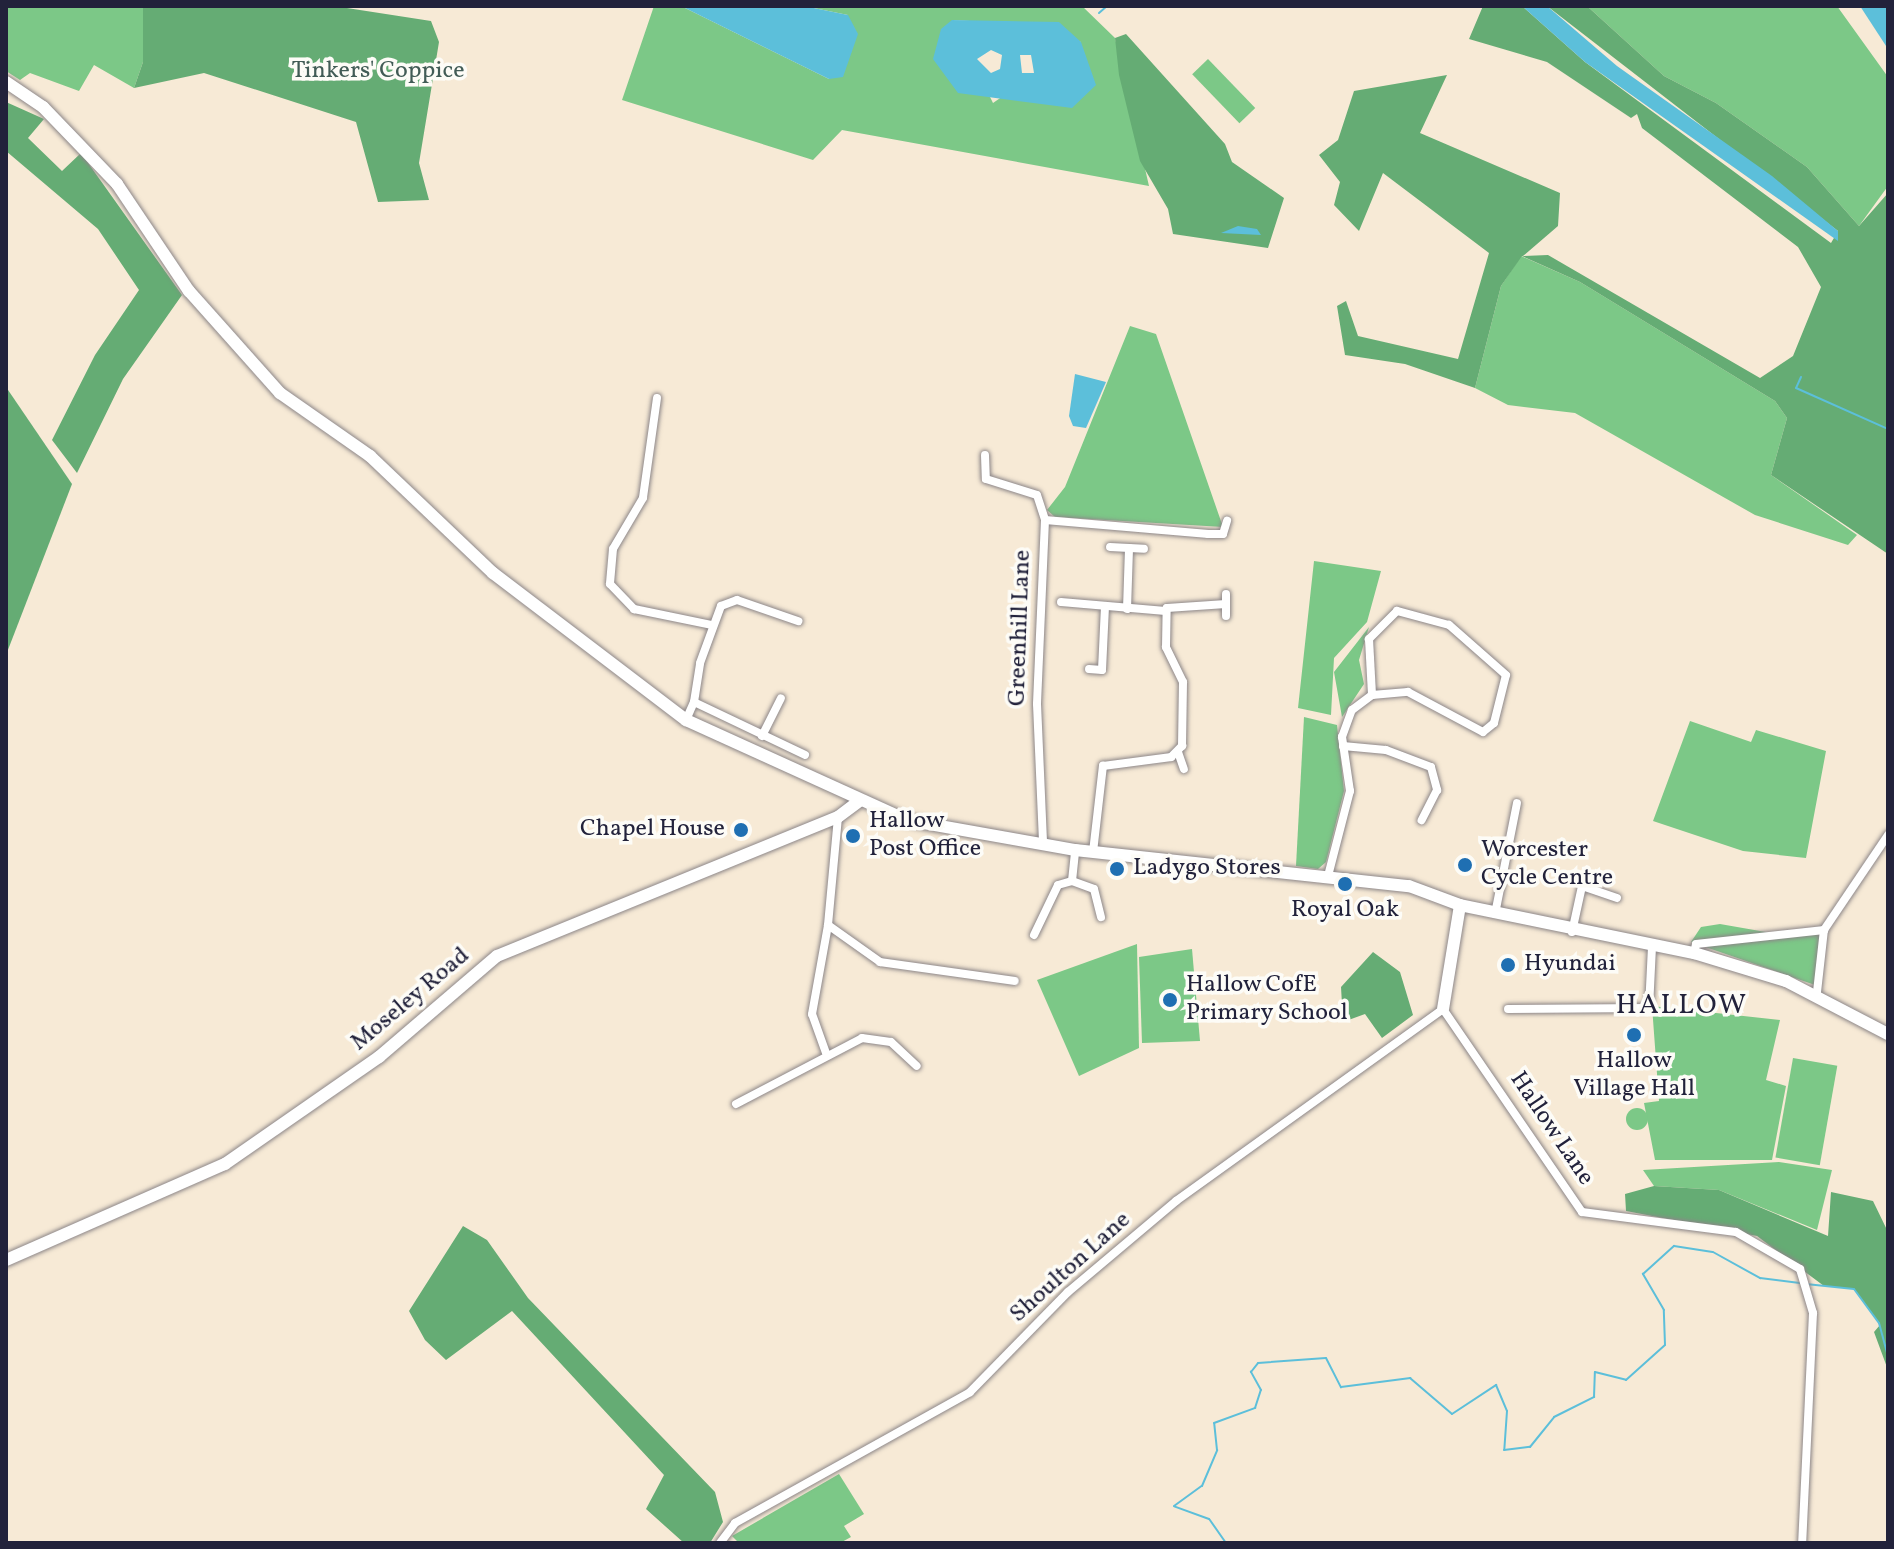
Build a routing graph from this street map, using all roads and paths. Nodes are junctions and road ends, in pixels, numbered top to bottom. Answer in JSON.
{"nodes":[{"id":1,"x":6,"y":82,"type":"edge"},
{"id":2,"x":657,"y":398,"type":"dead end"},
{"id":3,"x":985,"y":455,"type":"dead end"},
{"id":4,"x":1045,"y":520,"type":"junction"},
{"id":5,"x":1227,"y":521,"type":"dead end"},
{"id":6,"x":1110,"y":547,"type":"dead end"},
{"id":7,"x":1129,"y":548,"type":"junction"},
{"id":8,"x":1144,"y":549,"type":"dead end"},
{"id":9,"x":1061,"y":602,"type":"dead end"},
{"id":10,"x":1105,"y":606,"type":"junction"},
{"id":11,"x":1127,"y":609,"type":"junction"},
{"id":12,"x":1166,"y":611,"type":"junction"},
{"id":13,"x":1226,"y":616,"type":"dead end"},
{"id":14,"x":798,"y":621,"type":"dead end"},
{"id":15,"x":712,"y":625,"type":"junction"},
{"id":16,"x":1089,"y":669,"type":"dead end"},
{"id":17,"x":1372,"y":695,"type":"junction"},
{"id":18,"x":781,"y":698,"type":"dead end"},
{"id":19,"x":694,"y":702,"type":"junction"},
{"id":20,"x":686,"y":720,"type":"junction"},
{"id":21,"x":762,"y":736,"type":"junction"},
{"id":22,"x":1343,"y":746,"type":"junction"},
{"id":23,"x":1178,"y":752,"type":"junction"},
{"id":24,"x":805,"y":755,"type":"dead end"},
{"id":25,"x":1184,"y":769,"type":"dead end"},
{"id":26,"x":859,"y":801,"type":"junction"},
{"id":27,"x":1517,"y":803,"type":"dead end"},
{"id":28,"x":838,"y":817,"type":"junction"},
{"id":29,"x":1422,"y":820,"type":"dead end"},
{"id":30,"x":1888,"y":835,"type":"edge"},
{"id":31,"x":1043,"y":844,"type":"junction"},
{"id":32,"x":1075,"y":850,"type":"junction"},
{"id":33,"x":1093,"y":852,"type":"junction"},
{"id":34,"x":1328,"y":876,"type":"junction"},
{"id":35,"x":1072,"y":881,"type":"junction"},
{"id":36,"x":1617,"y":898,"type":"dead end"},
{"id":37,"x":1460,"y":905,"type":"junction"},
{"id":38,"x":1495,"y":914,"type":"junction"},
{"id":39,"x":1101,"y":917,"type":"dead end"},
{"id":40,"x":828,"y":925,"type":"junction"},
{"id":41,"x":1824,"y":930,"type":"junction"},
{"id":42,"x":1571,"y":932,"type":"junction"},
{"id":43,"x":1034,"y":935,"type":"dead end"},
{"id":44,"x":1652,"y":946,"type":"junction"},
{"id":45,"x":1694,"y":953,"type":"junction"},
{"id":46,"x":1015,"y":981,"type":"dead end"},
{"id":47,"x":1817,"y":992,"type":"junction"},
{"id":48,"x":1443,"y":1009,"type":"junction"},
{"id":49,"x":1508,"y":1009,"type":"dead end"},
{"id":50,"x":1888,"y":1034,"type":"edge"},
{"id":51,"x":826,"y":1053,"type":"junction"},
{"id":52,"x":904,"y":1068,"type":"dead end"},
{"id":53,"x":740,"y":1104,"type":"dead end"},
{"id":54,"x":6,"y":1260,"type":"edge"},
{"id":55,"x":720,"y":1543,"type":"edge"},
{"id":56,"x":1802,"y":1543,"type":"edge"}],
"edges":[{"from":1,"to":20,"type":"main road"},
{"from":2,"to":15,"type":"street"},
{"from":3,"to":4,"type":"street","name":"Greenhill Lane"},
{"from":4,"to":5,"type":"street"},
{"from":4,"to":31,"type":"street","name":"Greenhill Lane"},
{"from":6,"to":7,"type":"street"},
{"from":7,"to":8,"type":"street"},
{"from":7,"to":11,"type":"street"},
{"from":9,"to":10,"type":"street"},
{"from":10,"to":11,"type":"street"},
{"from":10,"to":16,"type":"street"},
{"from":11,"to":12,"type":"street"},
{"from":12,"to":13,"type":"street"},
{"from":12,"to":23,"type":"street"},
{"from":14,"to":15,"type":"street"},
{"from":15,"to":19,"type":"street"},
{"from":17,"to":17,"type":"street"},
{"from":17,"to":22,"type":"street"},
{"from":18,"to":21,"type":"street"},
{"from":19,"to":20,"type":"street"},
{"from":19,"to":21,"type":"street"},
{"from":20,"to":26,"type":"main road"},
{"from":21,"to":24,"type":"street"},
{"from":22,"to":29,"type":"street"},
{"from":22,"to":34,"type":"street"},
{"from":23,"to":25,"type":"street"},
{"from":23,"to":33,"type":"street"},
{"from":26,"to":28,"type":"main road","name":"Moseley Road"},
{"from":26,"to":31,"type":"main road"},
{"from":27,"to":38,"type":"street"},
{"from":28,"to":40,"type":"street"},
{"from":28,"to":54,"type":"main road","name":"Moseley Road"},
{"from":30,"to":41,"type":"street"},
{"from":31,"to":32,"type":"main road"},
{"from":32,"to":33,"type":"main road"},
{"from":32,"to":35,"type":"street"},
{"from":33,"to":34,"type":"main road"},
{"from":34,"to":37,"type":"main road"},
{"from":35,"to":39,"type":"street"},
{"from":35,"to":43,"type":"street"},
{"from":36,"to":42,"type":"street"},
{"from":37,"to":38,"type":"main road"},
{"from":37,"to":48,"type":"main road"},
{"from":38,"to":42,"type":"main road"},
{"from":40,"to":46,"type":"street"},
{"from":40,"to":51,"type":"street"},
{"from":41,"to":45,"type":"street"},
{"from":41,"to":47,"type":"street"},
{"from":42,"to":44,"type":"main road"},
{"from":44,"to":45,"type":"main road"},
{"from":44,"to":49,"type":"street"},
{"from":45,"to":47,"type":"main road"},
{"from":47,"to":50,"type":"main road"},
{"from":48,"to":55,"type":"street","name":"Shoulton Lane"},
{"from":48,"to":56,"type":"street","name":"Hallow Lane"},
{"from":51,"to":52,"type":"street"},
{"from":51,"to":53,"type":"street"}]}
